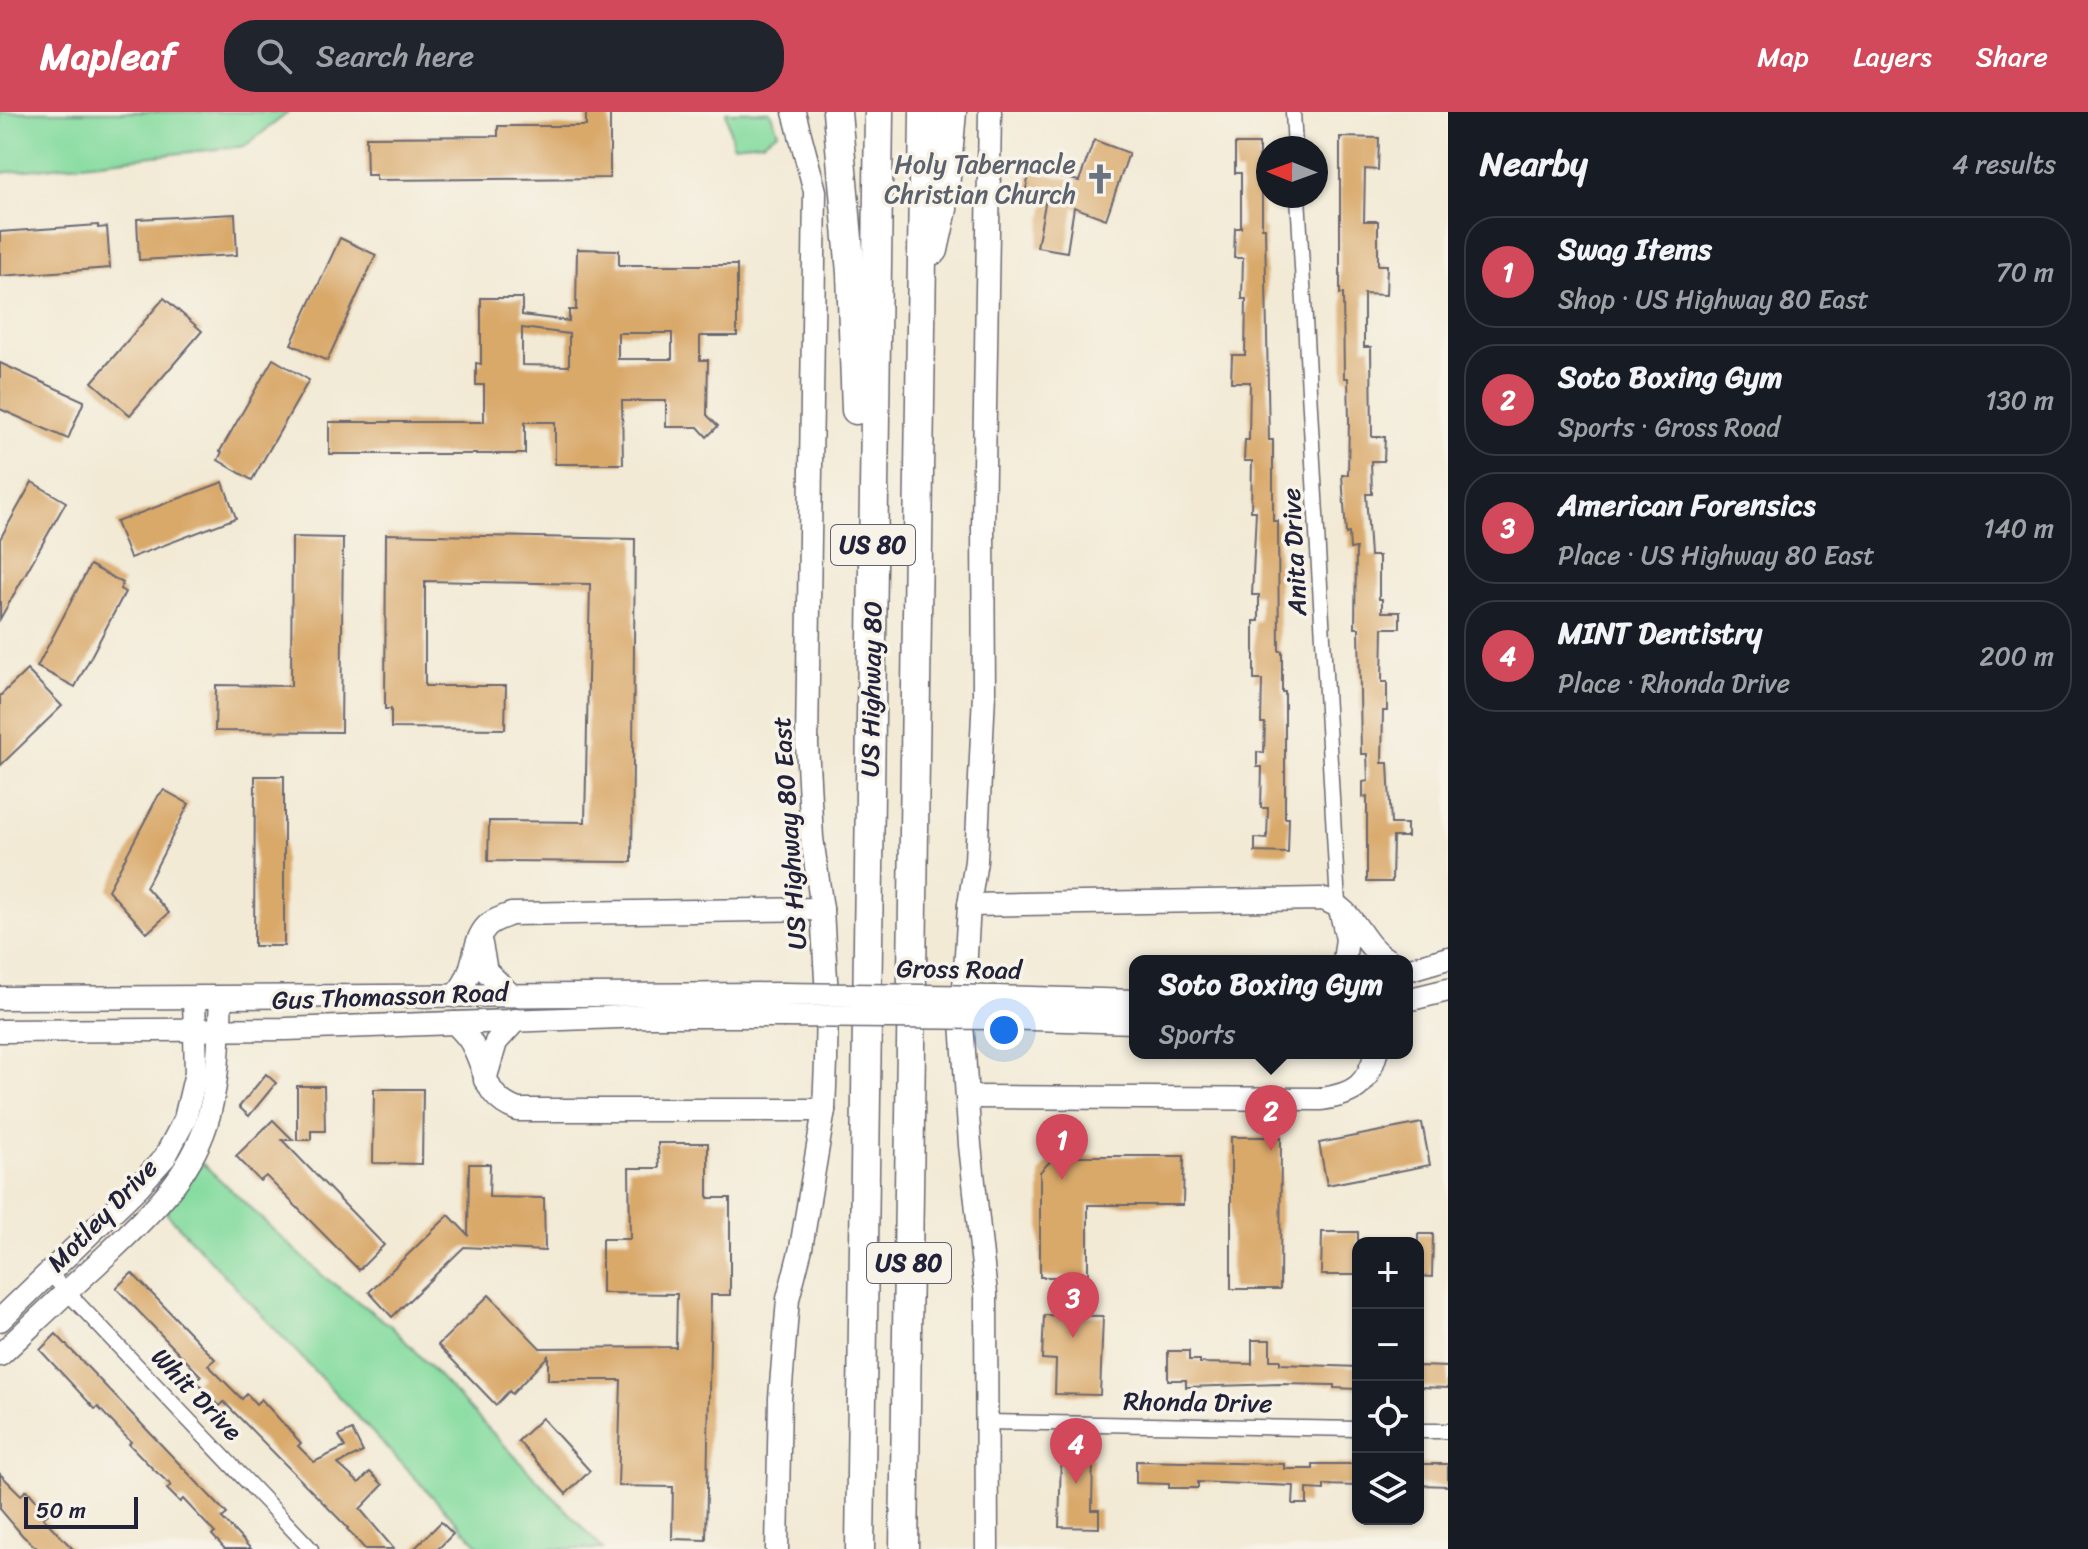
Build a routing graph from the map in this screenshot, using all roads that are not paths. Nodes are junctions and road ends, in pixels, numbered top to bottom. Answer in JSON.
{"nodes":[{"id":1,"x":794,"y":112,"type":"edge"},
{"id":2,"x":837,"y":112,"type":"edge"},
{"id":3,"x":879,"y":112,"type":"edge"},
{"id":4,"x":924,"y":112,"type":"edge"},
{"id":5,"x":952,"y":112,"type":"edge"},
{"id":6,"x":990,"y":112,"type":"edge"},
{"id":7,"x":1293,"y":112,"type":"edge"},
{"id":8,"x":1294,"y":136,"type":"edge"},
{"id":9,"x":1299,"y":208,"type":"edge"},
{"id":10,"x":921,"y":313,"type":"junction"},
{"id":11,"x":872,"y":603,"type":"junction"},
{"id":12,"x":1338,"y":904,"type":"junction"},
{"id":13,"x":969,"y":905,"type":"junction"},
{"id":14,"x":822,"y":909,"type":"junction"},
{"id":15,"x":481,"y":939,"type":"junction"},
{"id":16,"x":1345,"y":955,"type":"edge"},
{"id":17,"x":1381,"y":955,"type":"edge"},
{"id":18,"x":1448,"y":958,"type":"edge"},
{"id":19,"x":1413,"y":968,"type":"edge"},
{"id":20,"x":1448,"y":990,"type":"edge"},
{"id":21,"x":511,"y":995,"type":"junction"},
{"id":22,"x":454,"y":996,"type":"junction"},
{"id":23,"x":395,"y":997,"type":"junction"},
{"id":24,"x":0,"y":998,"type":"edge"},
{"id":25,"x":194,"y":998,"type":"junction"},
{"id":26,"x":221,"y":998,"type":"junction"},
{"id":27,"x":1413,"y":999,"type":"edge"},
{"id":28,"x":1129,"y":1001,"type":"edge"},
{"id":29,"x":782,"y":1005,"type":"junction"},
{"id":30,"x":996,"y":1008,"type":"junction"},
{"id":31,"x":516,"y":1020,"type":"junction"},
{"id":32,"x":1129,"y":1021,"type":"edge"},
{"id":33,"x":455,"y":1023,"type":"junction"},
{"id":34,"x":395,"y":1026,"type":"junction"},
{"id":35,"x":195,"y":1030,"type":"junction"},
{"id":36,"x":220,"y":1030,"type":"junction"},
{"id":37,"x":0,"y":1031,"type":"edge"},
{"id":38,"x":1374,"y":1059,"type":"edge"},
{"id":39,"x":485,"y":1081,"type":"junction"},
{"id":40,"x":968,"y":1097,"type":"junction"},
{"id":41,"x":824,"y":1110,"type":"junction"},
{"id":42,"x":195,"y":1122,"type":"junction"},
{"id":43,"x":49,"y":1273,"type":"junction"},
{"id":44,"x":67,"y":1292,"type":"junction"},
{"id":45,"x":0,"y":1320,"type":"edge"},
{"id":46,"x":0,"y":1355,"type":"edge"},
{"id":47,"x":988,"y":1422,"type":"junction"},
{"id":48,"x":1352,"y":1429,"type":"edge"},
{"id":49,"x":1424,"y":1431,"type":"edge"},
{"id":50,"x":1448,"y":1431,"type":"edge"},
{"id":51,"x":311,"y":1549,"type":"edge"},
{"id":52,"x":777,"y":1549,"type":"edge"},
{"id":53,"x":860,"y":1549,"type":"edge"},
{"id":54,"x":904,"y":1549,"type":"edge"},
{"id":55,"x":987,"y":1549,"type":"edge"}],
"edges":[{"from":1,"to":14,"type":"main road","name":"US Highway 80 East"},
{"from":2,"to":11,"type":"highway"},
{"from":3,"to":11,"type":"highway","name":"US Highway 80","number":"US 80"},
{"from":4,"to":10,"type":"highway","name":"US Highway 80","number":"US 80"},
{"from":5,"to":10,"type":"highway"},
{"from":6,"to":13,"type":"main road"},
{"from":7,"to":8,"type":"street"},
{"from":9,"to":12,"type":"street","name":"Anita Drive"},
{"from":10,"to":54,"type":"highway","name":"US Highway 80","number":"US 80"},
{"from":11,"to":53,"type":"highway","name":"US Highway 80","number":"US 80"},
{"from":12,"to":13,"type":"main road"},
{"from":12,"to":16,"type":"main road"},
{"from":12,"to":17,"type":"main road"},
{"from":13,"to":40,"type":"main road"},
{"from":14,"to":15,"type":"main road"},
{"from":14,"to":41,"type":"main road","name":"US Highway 80 East"},
{"from":15,"to":21,"type":"main road"},
{"from":15,"to":22,"type":"main road"},
{"from":18,"to":19,"type":"main road"},
{"from":20,"to":27,"type":"main road"},
{"from":21,"to":22,"type":"main road","name":"Gus Thomasson Road"},
{"from":21,"to":29,"type":"main road","name":"Gus Thomasson Road"},
{"from":22,"to":23,"type":"main road","name":"Gus Thomasson Road"},
{"from":23,"to":26,"type":"main road","name":"Gus Thomasson Road"},
{"from":23,"to":34,"type":"main road"},
{"from":24,"to":25,"type":"main road","name":"Gus Thomasson Road"},
{"from":25,"to":26,"type":"main road","name":"Gus Thomasson Road"},
{"from":25,"to":35,"type":"main road","name":"Motley Drive"},
{"from":26,"to":36,"type":"main road","name":"Motley Drive"},
{"from":28,"to":30,"type":"main road","name":"Gross Road"},
{"from":29,"to":30,"type":"main road","name":"Gross Road","bridge":true},
{"from":29,"to":31,"type":"main road","name":"Gus Thomasson Road"},
{"from":30,"to":32,"type":"main road","name":"Gross Road"},
{"from":31,"to":33,"type":"main road","name":"Gus Thomasson Road"},
{"from":31,"to":39,"type":"main road"},
{"from":33,"to":34,"type":"main road","name":"Gus Thomasson Road"},
{"from":33,"to":39,"type":"main road"},
{"from":34,"to":36,"type":"main road","name":"Gus Thomasson Road"},
{"from":35,"to":36,"type":"main road","name":"Gus Thomasson Road"},
{"from":35,"to":37,"type":"main road","name":"Gus Thomasson Road"},
{"from":35,"to":42,"type":"main road","name":"Motley Drive"},
{"from":36,"to":42,"type":"main road","name":"Motley Drive"},
{"from":38,"to":40,"type":"main road"},
{"from":39,"to":41,"type":"main road"},
{"from":40,"to":47,"type":"main road"},
{"from":41,"to":52,"type":"main road","name":"US Highway 80 East"},
{"from":42,"to":43,"type":"main road","name":"Motley Drive"},
{"from":42,"to":44,"type":"main road","name":"Motley Drive"},
{"from":43,"to":44,"type":"street","name":"Whit Drive"},
{"from":43,"to":45,"type":"main road","name":"Motley Drive"},
{"from":44,"to":46,"type":"main road","name":"Motley Drive"},
{"from":44,"to":51,"type":"street","name":"Whit Drive"},
{"from":47,"to":48,"type":"street","name":"Rhonda Drive"},
{"from":47,"to":55,"type":"main road"},
{"from":49,"to":50,"type":"street"}]}
